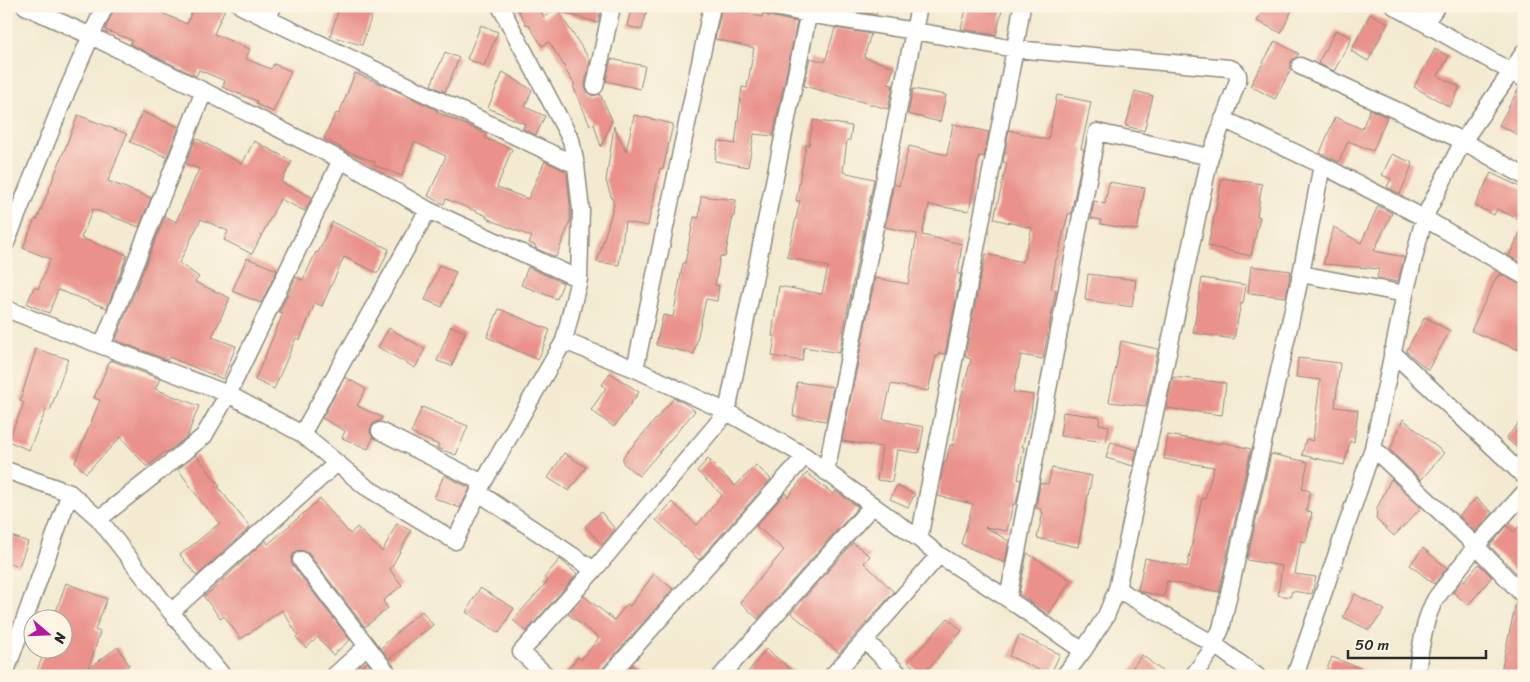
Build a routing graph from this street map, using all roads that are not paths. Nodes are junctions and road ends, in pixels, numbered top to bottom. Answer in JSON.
{"nodes":[{"id":1,"x":25,"y":6,"type":"edge"},
{"id":2,"x":105,"y":6,"type":"edge"},
{"id":3,"x":241,"y":6,"type":"edge"},
{"id":4,"x":500,"y":6,"type":"edge"},
{"id":5,"x":612,"y":6,"type":"edge"},
{"id":6,"x":712,"y":6,"type":"edge"},
{"id":7,"x":770,"y":6,"type":"edge"},
{"id":8,"x":919,"y":6,"type":"edge"},
{"id":9,"x":1022,"y":6,"type":"edge"},
{"id":10,"x":1394,"y":6,"type":"edge"},
{"id":11,"x":1437,"y":6,"type":"edge"},
{"id":12,"x":809,"y":10,"type":"edge"},
{"id":13,"x":270,"y":13,"type":"edge"},
{"id":14,"x":1425,"y":23,"type":"junction"},
{"id":15,"x":915,"y":31,"type":"junction"},
{"id":16,"x":92,"y":36,"type":"junction"},
{"id":17,"x":1015,"y":49,"type":"junction"},
{"id":18,"x":1524,"y":52,"type":"edge"},
{"id":19,"x":1300,"y":66,"type":"dead end"},
{"id":20,"x":1518,"y":76,"type":"edge"},
{"id":21,"x":595,"y":86,"type":"dead end"},
{"id":22,"x":204,"y":90,"type":"junction"},
{"id":23,"x":1223,"y":119,"type":"junction"},
{"id":24,"x":1463,"y":141,"type":"junction"},
{"id":25,"x":1210,"y":157,"type":"junction"},
{"id":26,"x":341,"y":160,"type":"junction"},
{"id":27,"x":576,"y":164,"type":"junction"},
{"id":28,"x":1322,"y":165,"type":"junction"},
{"id":29,"x":1524,"y":176,"type":"edge"},
{"id":30,"x":428,"y":210,"type":"junction"},
{"id":31,"x":1424,"y":218,"type":"junction"},
{"id":32,"x":6,"y":242,"type":"edge"},
{"id":33,"x":1302,"y":274,"type":"junction"},
{"id":34,"x":1524,"y":276,"type":"edge"},
{"id":35,"x":579,"y":279,"type":"junction"},
{"id":36,"x":1405,"y":294,"type":"junction"},
{"id":37,"x":6,"y":309,"type":"edge"},
{"id":38,"x":564,"y":341,"type":"junction"},
{"id":39,"x":102,"y":346,"type":"junction"},
{"id":40,"x":1392,"y":352,"type":"junction"},
{"id":41,"x":635,"y":369,"type":"junction"},
{"id":42,"x":228,"y":394,"type":"junction"},
{"id":43,"x":727,"y":412,"type":"junction"},
{"id":44,"x":380,"y":431,"type":"dead end"},
{"id":45,"x":302,"y":434,"type":"junction"},
{"id":46,"x":1372,"y":448,"type":"junction"},
{"id":47,"x":805,"y":456,"type":"junction"},
{"id":48,"x":338,"y":463,"type":"junction"},
{"id":49,"x":6,"y":470,"type":"edge"},
{"id":50,"x":826,"y":472,"type":"junction"},
{"id":51,"x":1524,"y":476,"type":"edge"},
{"id":52,"x":481,"y":488,"type":"junction"},
{"id":53,"x":70,"y":493,"type":"junction"},
{"id":54,"x":1524,"y":493,"type":"edge"},
{"id":55,"x":873,"y":505,"type":"junction"},
{"id":56,"x":99,"y":518,"type":"junction"},
{"id":57,"x":919,"y":539,"type":"junction"},
{"id":58,"x":1476,"y":546,"type":"junction"},
{"id":59,"x":939,"y":555,"type":"junction"},
{"id":60,"x":301,"y":560,"type":"dead end"},
{"id":61,"x":594,"y":570,"type":"junction"},
{"id":62,"x":1117,"y":589,"type":"junction"},
{"id":63,"x":1524,"y":596,"type":"edge"},
{"id":64,"x":1008,"y":599,"type":"junction"},
{"id":65,"x":171,"y":612,"type":"junction"},
{"id":66,"x":866,"y":640,"type":"junction"},
{"id":67,"x":1215,"y":645,"type":"junction"},
{"id":68,"x":367,"y":646,"type":"junction"},
{"id":69,"x":1083,"y":651,"type":"junction"},
{"id":70,"x":6,"y":671,"type":"edge"},
{"id":71,"x":220,"y":675,"type":"edge"},
{"id":72,"x":334,"y":676,"type":"edge"},
{"id":73,"x":390,"y":676,"type":"edge"},
{"id":74,"x":547,"y":676,"type":"edge"},
{"id":75,"x":609,"y":676,"type":"edge"},
{"id":76,"x":721,"y":676,"type":"edge"},
{"id":77,"x":832,"y":676,"type":"edge"},
{"id":78,"x":901,"y":676,"type":"edge"},
{"id":79,"x":1064,"y":676,"type":"edge"},
{"id":80,"x":1193,"y":676,"type":"edge"},
{"id":81,"x":1257,"y":676,"type":"edge"},
{"id":82,"x":1295,"y":676,"type":"edge"},
{"id":83,"x":1416,"y":676,"type":"edge"}],
"edges":[{"from":1,"to":16,"type":"street"},
{"from":2,"to":16,"type":"street"},
{"from":3,"to":13,"type":"street"},
{"from":4,"to":27,"type":"street"},
{"from":5,"to":21,"type":"street"},
{"from":6,"to":41,"type":"street"},
{"from":7,"to":12,"type":"street"},
{"from":8,"to":15,"type":"street"},
{"from":9,"to":17,"type":"street"},
{"from":10,"to":14,"type":"street"},
{"from":11,"to":14,"type":"street"},
{"from":12,"to":15,"type":"street"},
{"from":12,"to":43,"type":"street"},
{"from":13,"to":27,"type":"street"},
{"from":14,"to":20,"type":"street"},
{"from":15,"to":17,"type":"street"},
{"from":15,"to":50,"type":"street"},
{"from":16,"to":22,"type":"street"},
{"from":16,"to":32,"type":"street"},
{"from":17,"to":23,"type":"street"},
{"from":17,"to":57,"type":"street"},
{"from":18,"to":20,"type":"street"},
{"from":19,"to":24,"type":"street"},
{"from":20,"to":24,"type":"street"},
{"from":22,"to":26,"type":"street"},
{"from":22,"to":39,"type":"street"},
{"from":23,"to":25,"type":"street"},
{"from":23,"to":28,"type":"street"},
{"from":24,"to":29,"type":"street"},
{"from":24,"to":31,"type":"street"},
{"from":25,"to":62,"type":"street"},
{"from":25,"to":64,"type":"street"},
{"from":26,"to":30,"type":"street"},
{"from":26,"to":42,"type":"street"},
{"from":27,"to":35,"type":"street"},
{"from":28,"to":31,"type":"street"},
{"from":28,"to":33,"type":"street"},
{"from":30,"to":35,"type":"street"},
{"from":30,"to":45,"type":"street"},
{"from":31,"to":34,"type":"street"},
{"from":31,"to":36,"type":"street"},
{"from":33,"to":36,"type":"street"},
{"from":33,"to":67,"type":"street"},
{"from":35,"to":38,"type":"street"},
{"from":36,"to":40,"type":"street"},
{"from":37,"to":39,"type":"street"},
{"from":38,"to":41,"type":"street"},
{"from":38,"to":52,"type":"street"},
{"from":39,"to":42,"type":"street"},
{"from":40,"to":46,"type":"street"},
{"from":40,"to":51,"type":"street"},
{"from":41,"to":43,"type":"street"},
{"from":42,"to":45,"type":"street"},
{"from":42,"to":56,"type":"street"},
{"from":43,"to":47,"type":"street"},
{"from":43,"to":61,"type":"street"},
{"from":44,"to":52,"type":"street"},
{"from":45,"to":48,"type":"street"},
{"from":46,"to":58,"type":"street"},
{"from":46,"to":82,"type":"street"},
{"from":47,"to":50,"type":"street"},
{"from":47,"to":75,"type":"street"},
{"from":48,"to":52,"type":"street"},
{"from":48,"to":65,"type":"street"},
{"from":49,"to":53,"type":"street"},
{"from":50,"to":55,"type":"street"},
{"from":52,"to":61,"type":"street"},
{"from":53,"to":56,"type":"street"},
{"from":53,"to":70,"type":"street"},
{"from":54,"to":58,"type":"street"},
{"from":55,"to":57,"type":"street"},
{"from":55,"to":76,"type":"street"},
{"from":56,"to":65,"type":"street"},
{"from":57,"to":59,"type":"street"},
{"from":58,"to":63,"type":"street"},
{"from":58,"to":83,"type":"street"},
{"from":59,"to":64,"type":"street"},
{"from":59,"to":66,"type":"street"},
{"from":60,"to":68,"type":"street"},
{"from":61,"to":74,"type":"street"},
{"from":62,"to":67,"type":"street"},
{"from":62,"to":69,"type":"street"},
{"from":64,"to":69,"type":"street"},
{"from":65,"to":71,"type":"street"},
{"from":66,"to":77,"type":"street"},
{"from":66,"to":78,"type":"street"},
{"from":67,"to":80,"type":"street"},
{"from":67,"to":81,"type":"street"},
{"from":68,"to":72,"type":"street"},
{"from":68,"to":73,"type":"street"},
{"from":69,"to":79,"type":"street"}]}
